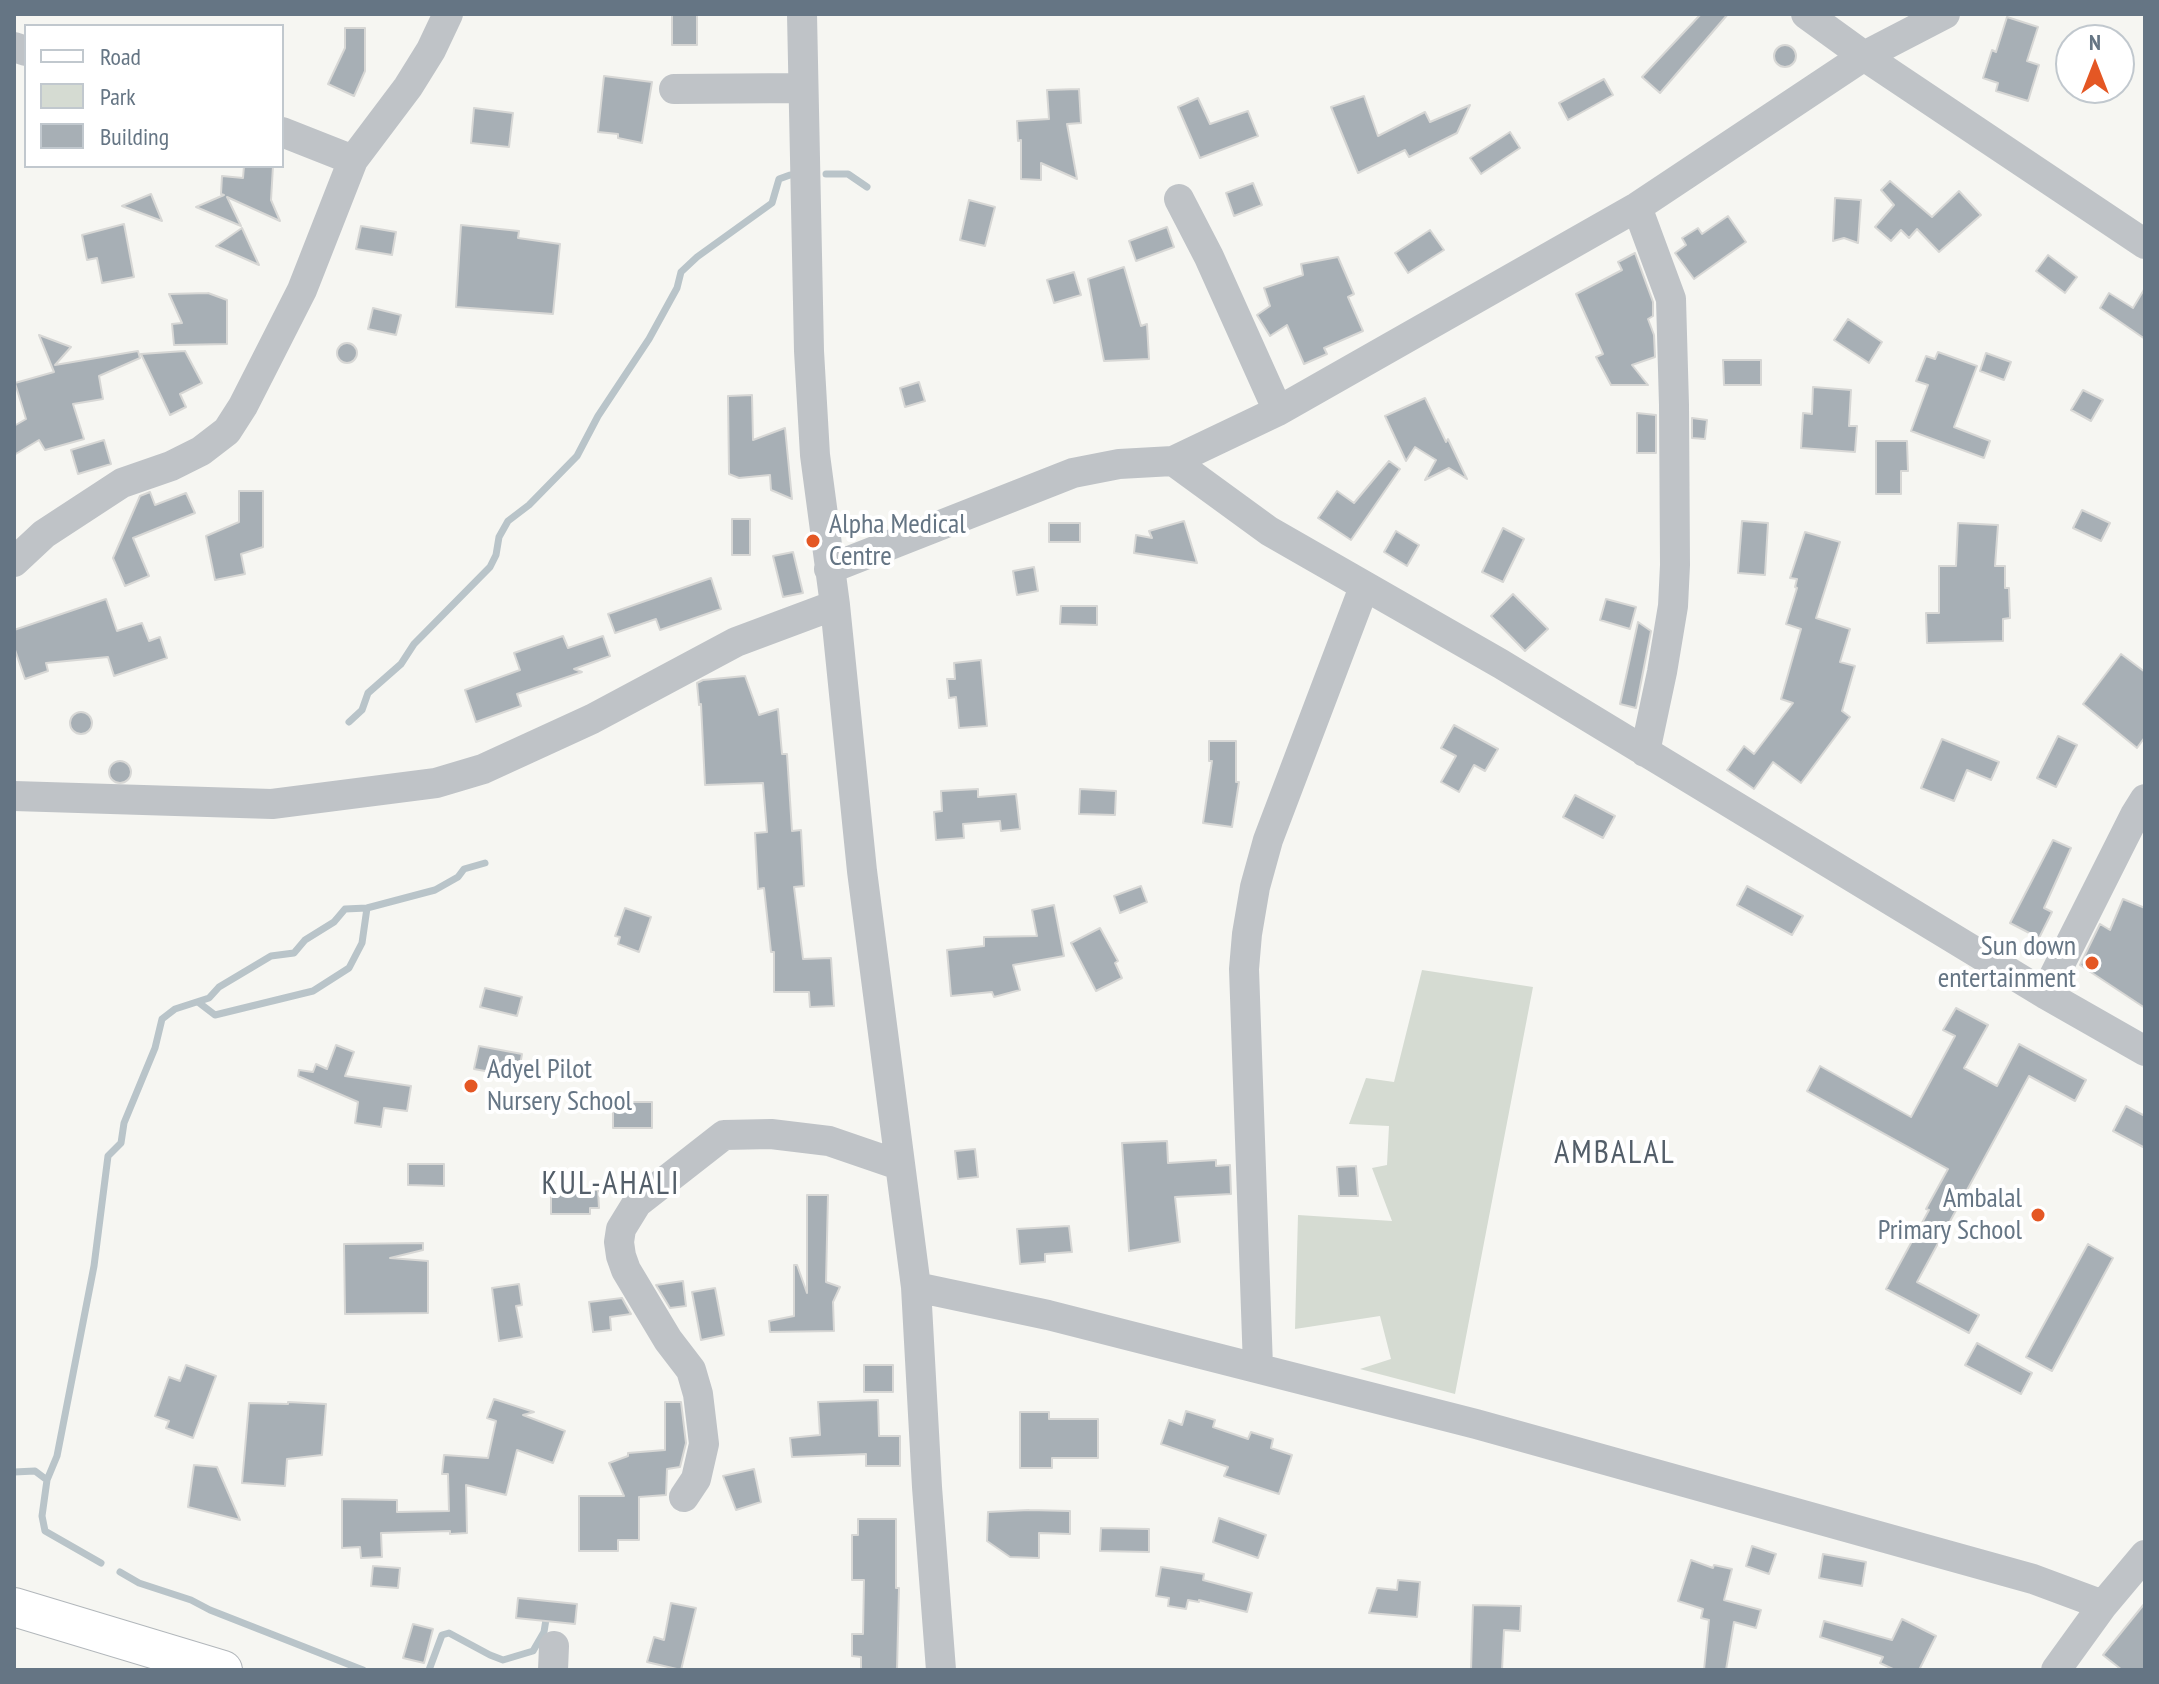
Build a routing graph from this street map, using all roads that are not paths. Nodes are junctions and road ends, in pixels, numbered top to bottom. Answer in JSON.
{"nodes":[{"id":1,"x":448,"y":14,"type":"edge"},
{"id":2,"x":802,"y":14,"type":"edge"},
{"id":3,"x":1806,"y":14,"type":"edge"},
{"id":4,"x":1945,"y":14,"type":"edge"},
{"id":5,"x":1864,"y":56,"type":"junction"},
{"id":6,"x":802,"y":88,"type":"junction"},
{"id":7,"x":674,"y":89,"type":"dead end"},
{"id":8,"x":284,"y":133,"type":"edge"},
{"id":9,"x":353,"y":160,"type":"junction"},
{"id":10,"x":1179,"y":199,"type":"dead end"},
{"id":11,"x":1637,"y":207,"type":"junction"},
{"id":12,"x":2145,"y":244,"type":"edge"},
{"id":13,"x":1278,"y":411,"type":"junction"},
{"id":14,"x":1173,"y":461,"type":"junction"},
{"id":15,"x":14,"y":562,"type":"edge"},
{"id":16,"x":829,"y":569,"type":"junction"},
{"id":17,"x":1364,"y":587,"type":"junction"},
{"id":18,"x":835,"y":605,"type":"junction"},
{"id":19,"x":1645,"y":752,"type":"junction"},
{"id":20,"x":14,"y":796,"type":"edge"},
{"id":21,"x":2145,"y":799,"type":"edge"},
{"id":22,"x":2045,"y":994,"type":"junction"},
{"id":23,"x":2145,"y":1051,"type":"edge"},
{"id":24,"x":899,"y":1165,"type":"junction"},
{"id":25,"x":916,"y":1287,"type":"junction"},
{"id":26,"x":1258,"y":1367,"type":"junction"},
{"id":27,"x":684,"y":1497,"type":"dead end"},
{"id":28,"x":2145,"y":1555,"type":"edge"},
{"id":29,"x":2103,"y":1605,"type":"junction"},
{"id":30,"x":14,"y":1607,"type":"edge"},
{"id":31,"x":223,"y":1670,"type":"edge"},
{"id":32,"x":941,"y":1670,"type":"edge"},
{"id":33,"x":2056,"y":1670,"type":"edge"}],
"edges":[{"from":1,"to":9,"type":"street"},
{"from":2,"to":6,"type":"street"},
{"from":3,"to":5,"type":"street"},
{"from":4,"to":5,"type":"street"},
{"from":5,"to":11,"type":"street"},
{"from":5,"to":12,"type":"street"},
{"from":6,"to":7,"type":"street"},
{"from":6,"to":16,"type":"street"},
{"from":8,"to":9,"type":"street"},
{"from":9,"to":15,"type":"street"},
{"from":10,"to":13,"type":"street"},
{"from":11,"to":13,"type":"street"},
{"from":11,"to":19,"type":"street"},
{"from":13,"to":14,"type":"street"},
{"from":14,"to":16,"type":"street"},
{"from":14,"to":17,"type":"street"},
{"from":16,"to":18,"type":"street"},
{"from":17,"to":19,"type":"street"},
{"from":17,"to":26,"type":"street"},
{"from":18,"to":20,"type":"street"},
{"from":18,"to":24,"type":"street"},
{"from":19,"to":22,"type":"street"},
{"from":21,"to":22,"type":"street"},
{"from":22,"to":23,"type":"street"},
{"from":24,"to":25,"type":"street"},
{"from":24,"to":27,"type":"street"},
{"from":25,"to":26,"type":"street"},
{"from":25,"to":32,"type":"street"},
{"from":26,"to":29,"type":"street"},
{"from":28,"to":29,"type":"street"},
{"from":29,"to":33,"type":"street"},
{"from":30,"to":31,"type":"main road"}]}
